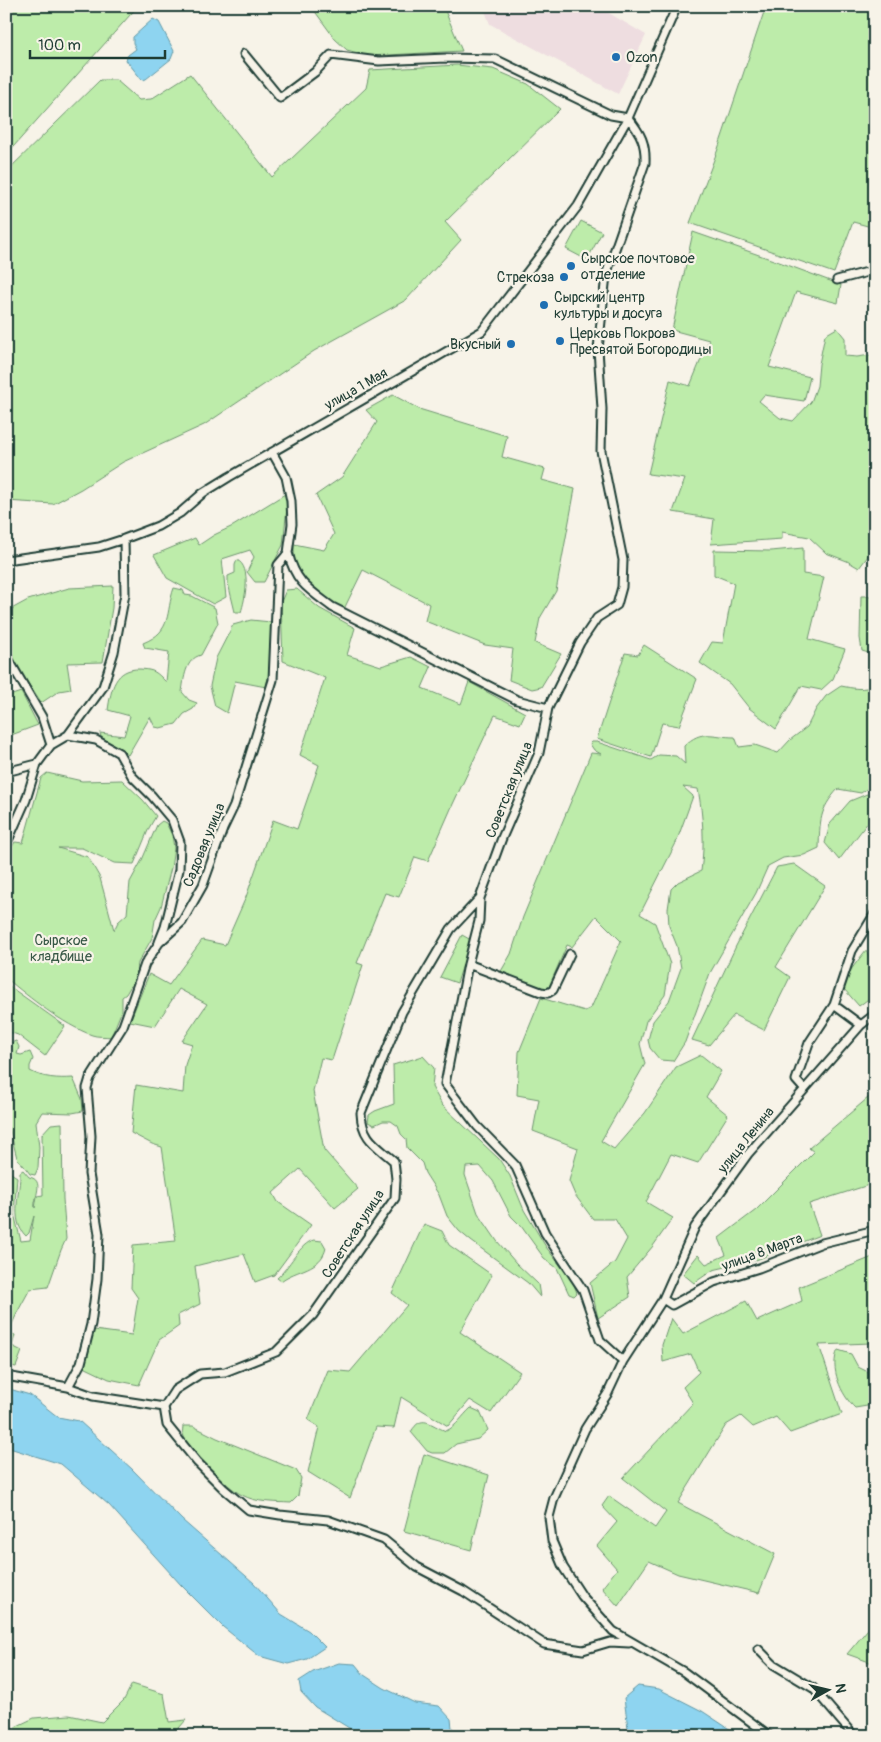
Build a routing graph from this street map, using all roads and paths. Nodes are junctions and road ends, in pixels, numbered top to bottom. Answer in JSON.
{"nodes":[{"id":1,"x":677,"y":6,"type":"edge"},
{"id":2,"x":244,"y":54,"type":"dead end"},
{"id":3,"x":628,"y":118,"type":"junction"},
{"id":4,"x":875,"y":270,"type":"edge"},
{"id":5,"x":837,"y":280,"type":"dead end"},
{"id":6,"x":272,"y":452,"type":"junction"},
{"id":7,"x":124,"y":539,"type":"junction"},
{"id":8,"x":288,"y":553,"type":"junction"},
{"id":9,"x":7,"y":559,"type":"edge"},
{"id":10,"x":6,"y":656,"type":"edge"},
{"id":11,"x":548,"y":708,"type":"junction"},
{"id":12,"x":68,"y":735,"type":"junction"},
{"id":13,"x":51,"y":746,"type":"junction"},
{"id":14,"x":36,"y":764,"type":"junction"},
{"id":15,"x":6,"y":772,"type":"edge"},
{"id":16,"x":6,"y":845,"type":"edge"},
{"id":17,"x":480,"y":898,"type":"junction"},
{"id":18,"x":875,"y":913,"type":"edge"},
{"id":19,"x":159,"y":943,"type":"junction"},
{"id":20,"x":570,"y":954,"type":"dead end"},
{"id":21,"x":468,"y":964,"type":"junction"},
{"id":22,"x":834,"y":1005,"type":"junction"},
{"id":23,"x":875,"y":1014,"type":"edge"},
{"id":24,"x":861,"y":1026,"type":"junction"},
{"id":25,"x":804,"y":1089,"type":"junction"},
{"id":26,"x":875,"y":1230,"type":"edge"},
{"id":27,"x":663,"y":1299,"type":"junction"},
{"id":28,"x":623,"y":1361,"type":"junction"},
{"id":29,"x":6,"y":1376,"type":"edge"},
{"id":30,"x":68,"y":1387,"type":"junction"},
{"id":31,"x":164,"y":1407,"type":"junction"},
{"id":32,"x":632,"y":1643,"type":"junction"},
{"id":33,"x":758,"y":1649,"type":"dead end"},
{"id":34,"x":770,"y":1736,"type":"edge"},
{"id":35,"x":854,"y":1736,"type":"edge"}],
"edges":[{"from":1,"to":3,"type":"street"},
{"from":2,"to":3,"type":"street"},
{"from":3,"to":6,"type":"street","name":"улица 1 Мая"},
{"from":3,"to":11,"type":"street","name":"Советская улица"},
{"from":4,"to":5,"type":"street"},
{"from":6,"to":7,"type":"street","name":"улица 1 Мая"},
{"from":6,"to":8,"type":"street","name":"Садовая улица"},
{"from":7,"to":9,"type":"street","name":"улица 1 Мая"},
{"from":7,"to":12,"type":"street"},
{"from":8,"to":11,"type":"street","name":"Садовая улица"},
{"from":8,"to":19,"type":"street","name":"Садовая улица"},
{"from":10,"to":13,"type":"street"},
{"from":11,"to":17,"type":"street","name":"Советская улица"},
{"from":12,"to":13,"type":"street"},
{"from":12,"to":19,"type":"street"},
{"from":13,"to":14,"type":"street"},
{"from":14,"to":15,"type":"street"},
{"from":14,"to":16,"type":"street"},
{"from":17,"to":21,"type":"street"},
{"from":17,"to":31,"type":"street","name":"Советская улица"},
{"from":18,"to":22,"type":"street"},
{"from":19,"to":30,"type":"street","name":"Садовая улица"},
{"from":20,"to":21,"type":"street"},
{"from":21,"to":28,"type":"street"},
{"from":22,"to":24,"type":"street"},
{"from":22,"to":25,"type":"street"},
{"from":23,"to":24,"type":"street","name":"улица Ленина"},
{"from":24,"to":25,"type":"street","name":"улица Ленина"},
{"from":25,"to":27,"type":"street","name":"улица Ленина"},
{"from":26,"to":27,"type":"street","name":"улица 8 Марта"},
{"from":27,"to":28,"type":"street","name":"улица Ленина"},
{"from":28,"to":32,"type":"street","name":"улица Ленина"},
{"from":29,"to":30,"type":"street"},
{"from":30,"to":31,"type":"street"},
{"from":31,"to":32,"type":"street"},
{"from":32,"to":34,"type":"street","name":"улица Ленина"},
{"from":33,"to":35,"type":"street"}]}
